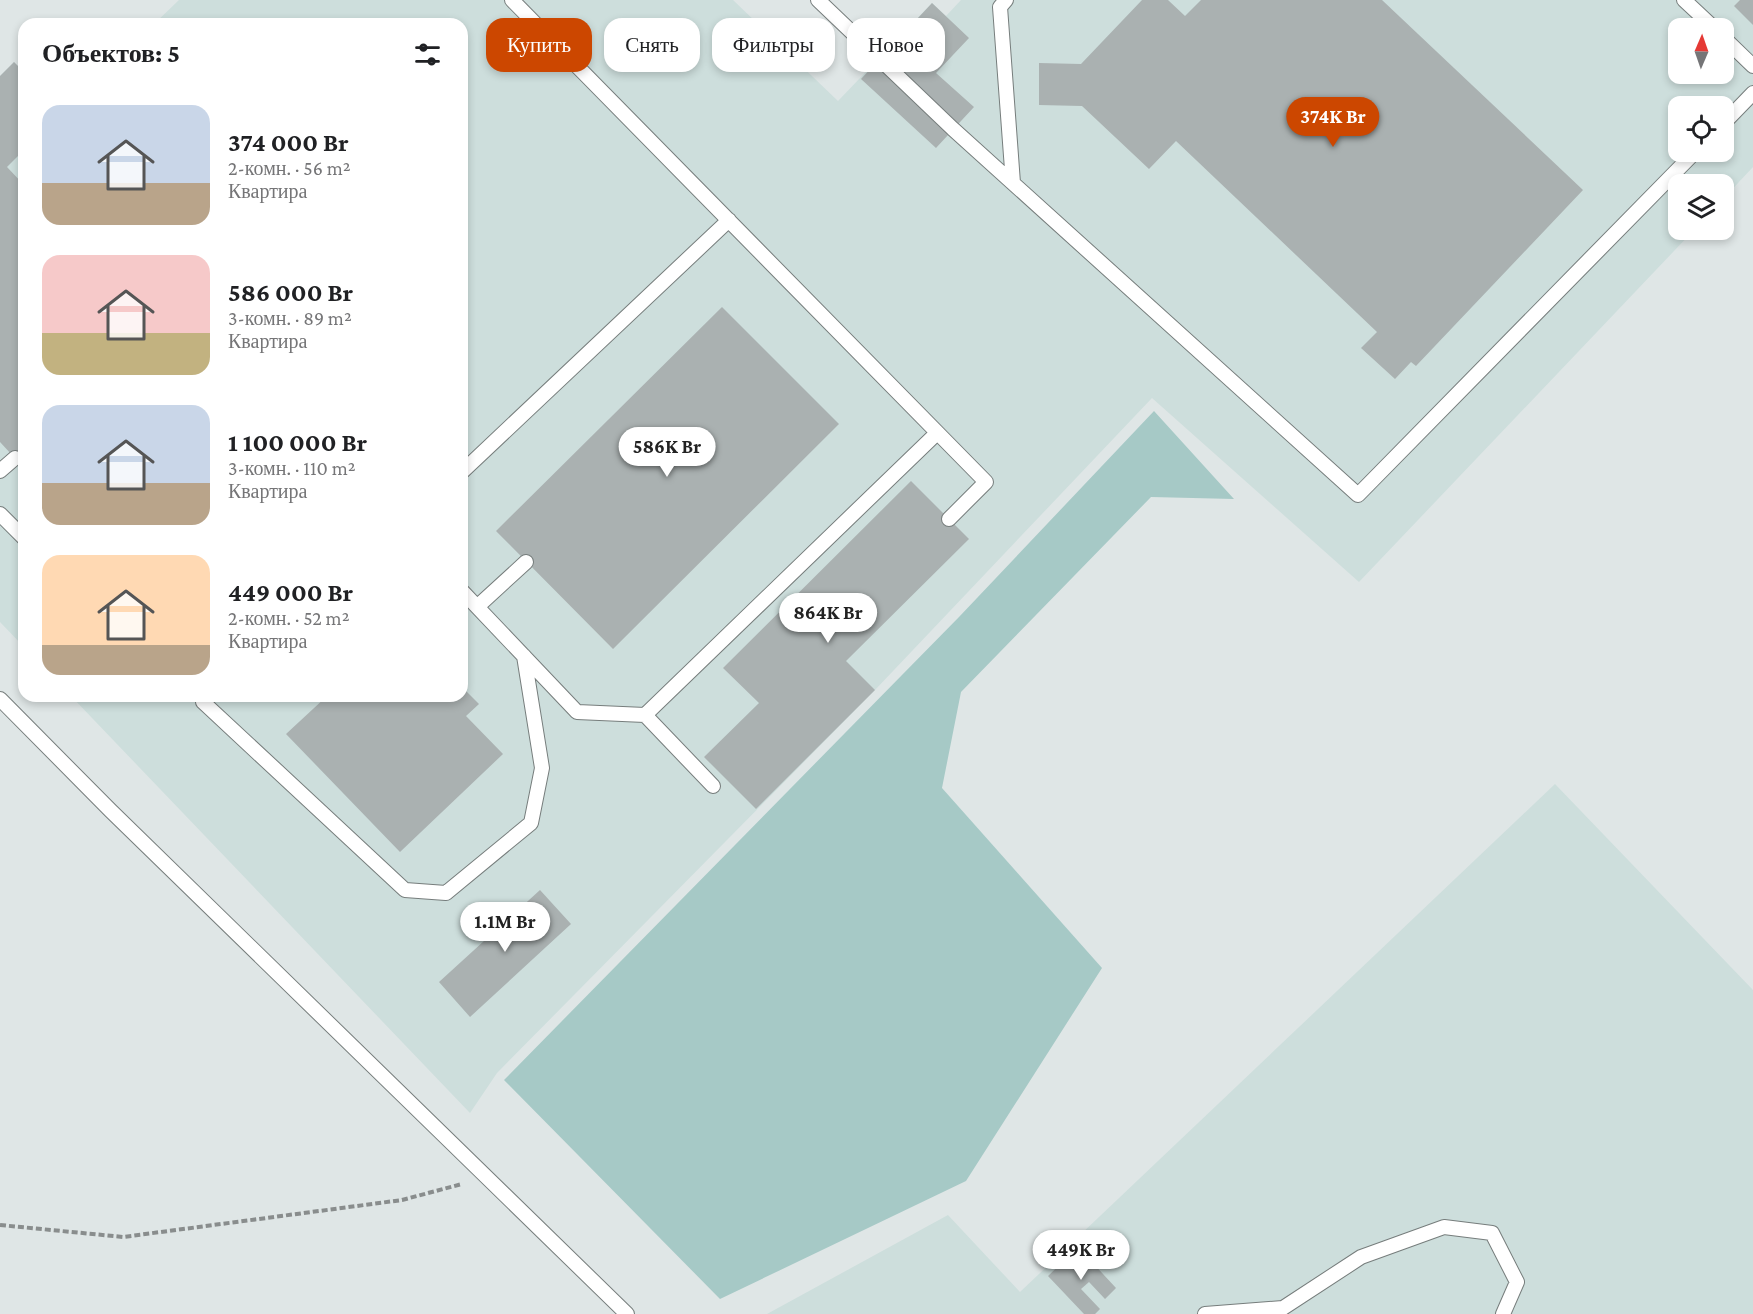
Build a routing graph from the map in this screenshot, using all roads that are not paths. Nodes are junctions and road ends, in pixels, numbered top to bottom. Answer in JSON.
{"nodes":[{"id":1,"x":512,"y":0,"type":"edge"},
{"id":2,"x":818,"y":0,"type":"edge"},
{"id":3,"x":1006,"y":0,"type":"edge"},
{"id":4,"x":1683,"y":0,"type":"edge"},
{"id":5,"x":1703,"y":18,"type":"edge"},
{"id":6,"x":1734,"y":48,"type":"edge"},
{"id":7,"x":1753,"y":66,"type":"edge"},
{"id":8,"x":1753,"y":93,"type":"edge"},
{"id":9,"x":1734,"y":113,"type":"edge"},
{"id":10,"x":1685,"y":162,"type":"edge"},
{"id":11,"x":1013,"y":183,"type":"junction"},
{"id":12,"x":729,"y":220,"type":"junction"},
{"id":13,"x":937,"y":433,"type":"junction"},
{"id":14,"x":15,"y":458,"type":"dead end"},
{"id":15,"x":468,"y":466,"type":"edge"},
{"id":16,"x":0,"y":471,"type":"edge"},
{"id":17,"x":0,"y":514,"type":"edge"},
{"id":18,"x":949,"y":519,"type":"dead end"},
{"id":19,"x":18,"y":532,"type":"edge"},
{"id":20,"x":526,"y":562,"type":"dead end"},
{"id":21,"x":468,"y":597,"type":"edge"},
{"id":22,"x":478,"y":606,"type":"junction"},
{"id":23,"x":524,"y":656,"type":"junction"},
{"id":24,"x":0,"y":699,"type":"edge"},
{"id":25,"x":205,"y":702,"type":"edge"},
{"id":26,"x":645,"y":715,"type":"junction"},
{"id":27,"x":713,"y":786,"type":"dead end"},
{"id":28,"x":627,"y":1314,"type":"edge"},
{"id":29,"x":1205,"y":1314,"type":"edge"},
{"id":30,"x":1503,"y":1314,"type":"edge"}],
"edges":[{"from":1,"to":12,"type":"lane"},
{"from":2,"to":11,"type":"lane"},
{"from":3,"to":11,"type":"lane"},
{"from":4,"to":5,"type":"lane"},
{"from":6,"to":7,"type":"lane"},
{"from":8,"to":9,"type":"lane"},
{"from":10,"to":11,"type":"lane"},
{"from":12,"to":13,"type":"lane"},
{"from":12,"to":15,"type":"lane"},
{"from":13,"to":18,"type":"lane"},
{"from":13,"to":26,"type":"lane"},
{"from":14,"to":16,"type":"lane"},
{"from":17,"to":19,"type":"lane"},
{"from":20,"to":22,"type":"lane"},
{"from":21,"to":22,"type":"lane"},
{"from":22,"to":23,"type":"lane"},
{"from":23,"to":25,"type":"lane"},
{"from":23,"to":26,"type":"lane"},
{"from":24,"to":28,"type":"lane"},
{"from":26,"to":27,"type":"lane"},
{"from":29,"to":30,"type":"lane"}]}
